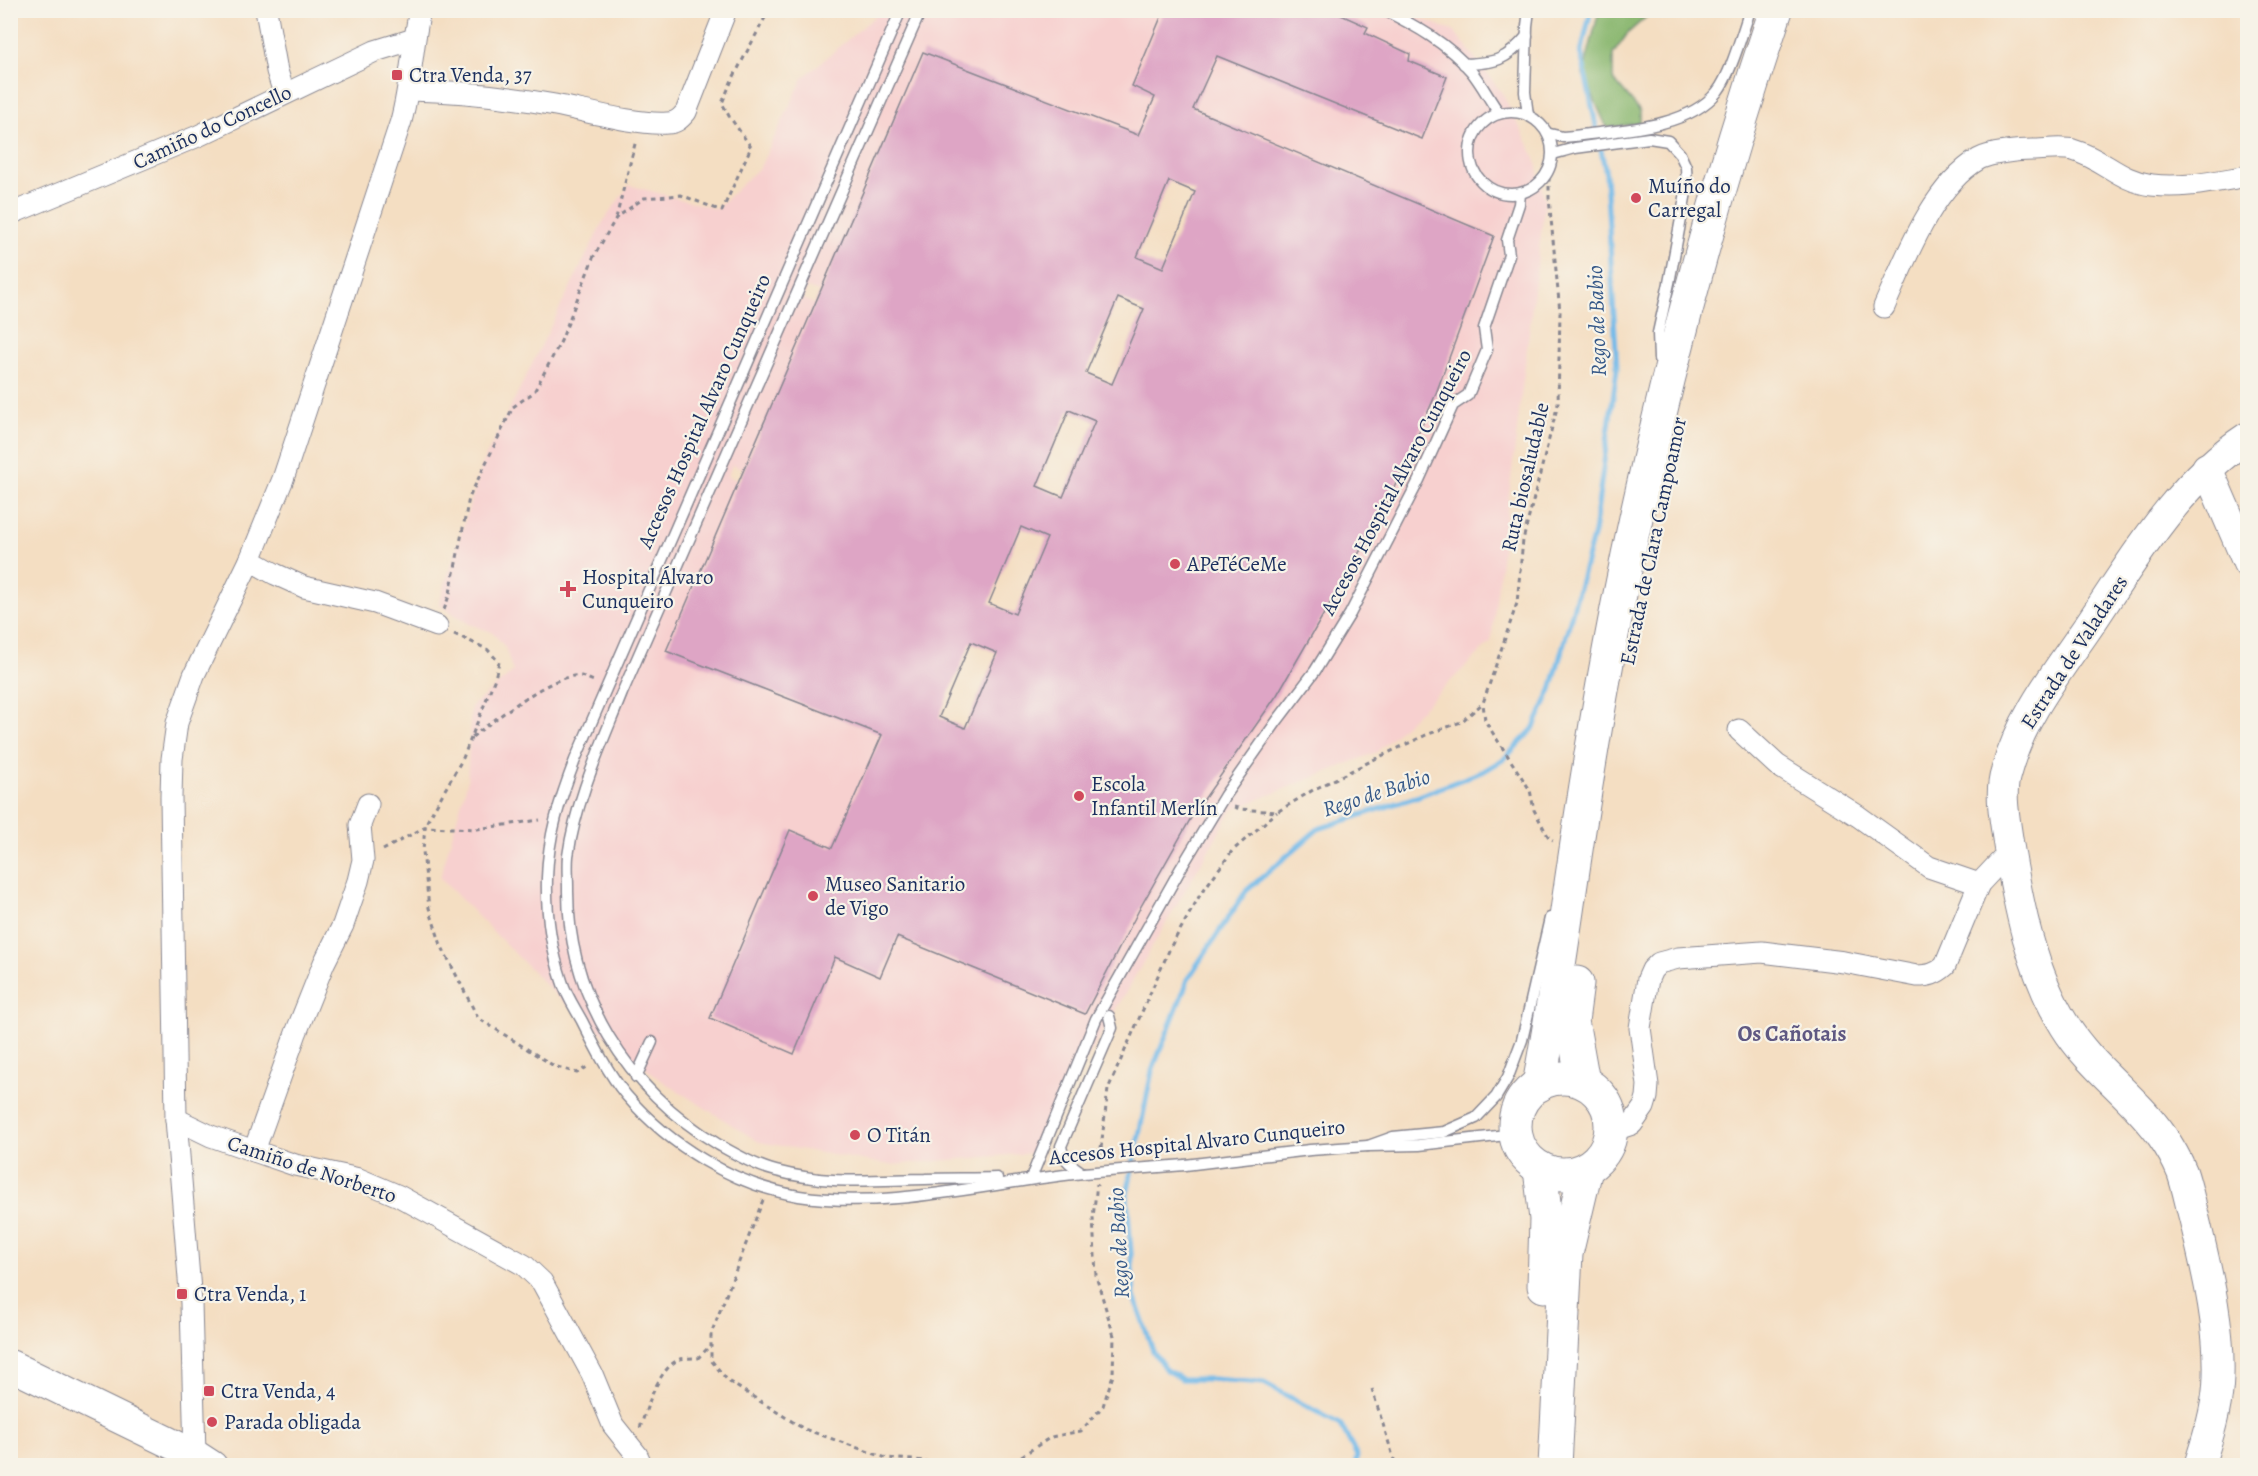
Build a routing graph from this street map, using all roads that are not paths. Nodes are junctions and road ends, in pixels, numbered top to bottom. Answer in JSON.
{"nodes":[{"id":1,"x":266,"y":10,"type":"edge"},
{"id":2,"x":420,"y":10,"type":"edge"},
{"id":3,"x":726,"y":10,"type":"edge"},
{"id":4,"x":901,"y":10,"type":"edge"},
{"id":5,"x":921,"y":10,"type":"edge"},
{"id":6,"x":1384,"y":10,"type":"edge"},
{"id":7,"x":1529,"y":10,"type":"edge"},
{"id":8,"x":1750,"y":10,"type":"edge"},
{"id":9,"x":1762,"y":10,"type":"edge"},
{"id":10,"x":1776,"y":10,"type":"edge"},
{"id":11,"x":1798,"y":10,"type":"edge"},
{"id":12,"x":1527,"y":36,"type":"junction"},
{"id":13,"x":414,"y":39,"type":"junction"},
{"id":14,"x":1464,"y":64,"type":"junction"},
{"id":15,"x":409,"y":90,"type":"junction"},
{"id":16,"x":284,"y":93,"type":"junction"},
{"id":17,"x":1498,"y":113,"type":"junction"},
{"id":18,"x":1528,"y":115,"type":"junction"},
{"id":19,"x":1550,"y":134,"type":"junction"},
{"id":20,"x":1553,"y":154,"type":"junction"},
{"id":21,"x":2247,"y":176,"type":"edge"},
{"id":22,"x":1520,"y":194,"type":"junction"},
{"id":23,"x":10,"y":214,"type":"edge"},
{"id":24,"x":1884,"y":307,"type":"dead end"},
{"id":25,"x":1659,"y":359,"type":"junction"},
{"id":26,"x":2247,"y":437,"type":"edge"},
{"id":27,"x":2207,"y":468,"type":"junction"},
{"id":28,"x":250,"y":560,"type":"junction"},
{"id":29,"x":2247,"y":562,"type":"edge"},
{"id":30,"x":437,"y":626,"type":"road end"},
{"id":31,"x":1739,"y":730,"type":"dead end"},
{"id":32,"x":368,"y":804,"type":"dead end"},
{"id":33,"x":1580,"y":818,"type":"junction"},
{"id":34,"x":2010,"y":851,"type":"junction"},
{"id":35,"x":1979,"y":884,"type":"junction"},
{"id":36,"x":1551,"y":911,"type":"dead end"},
{"id":37,"x":1110,"y":1016,"type":"dead end"},
{"id":38,"x":652,"y":1042,"type":"dead end"},
{"id":39,"x":636,"y":1077,"type":"junction"},
{"id":40,"x":1583,"y":1082,"type":"junction"},
{"id":41,"x":1539,"y":1085,"type":"junction"},
{"id":42,"x":176,"y":1119,"type":"junction"},
{"id":43,"x":1611,"y":1131,"type":"junction"},
{"id":44,"x":1515,"y":1134,"type":"junction"},
{"id":45,"x":1368,"y":1146,"type":"junction"},
{"id":46,"x":254,"y":1151,"type":"junction"},
{"id":47,"x":1540,"y":1169,"type":"junction"},
{"id":48,"x":1586,"y":1169,"type":"junction"},
{"id":49,"x":1083,"y":1173,"type":"junction"},
{"id":50,"x":1030,"y":1178,"type":"junction"},
{"id":51,"x":10,"y":1365,"type":"edge"},
{"id":52,"x":638,"y":1459,"type":"edge"},
{"id":53,"x":203,"y":1460,"type":"edge"},
{"id":54,"x":1538,"y":1466,"type":"edge"},
{"id":55,"x":1556,"y":1466,"type":"edge"},
{"id":56,"x":2199,"y":1466,"type":"edge"}],
"edges":[{"from":1,"to":16,"type":"street"},
{"from":2,"to":13,"type":"street"},
{"from":3,"to":15,"type":"street"},
{"from":4,"to":50,"type":"lane","name":"Accesos Hospital Alvaro Cunqueiro"},
{"from":5,"to":39,"type":"lane","name":"Accesos Hospital Alvaro Cunqueiro"},
{"from":6,"to":14,"type":"lane"},
{"from":7,"to":12,"type":"lane"},
{"from":8,"to":19,"type":"lane"},
{"from":9,"to":25,"type":"main road","name":"Estrada de Clara Campoamor"},
{"from":10,"to":33,"type":"main road","name":"Estrada de Clara Campoamor"},
{"from":11,"to":40,"type":"main road","name":"Estrada de Clara Campoamor"},
{"from":12,"to":14,"type":"lane"},
{"from":12,"to":18,"type":"lane"},
{"from":13,"to":15,"type":"street"},
{"from":13,"to":16,"type":"street","name":"Camiño do Concello"},
{"from":14,"to":17,"type":"lane"},
{"from":15,"to":28,"type":"street"},
{"from":16,"to":23,"type":"street","name":"Camiño do Concello"},
{"from":17,"to":18,"type":"lane"},
{"from":17,"to":22,"type":"lane"},
{"from":18,"to":19,"type":"lane"},
{"from":19,"to":20,"type":"lane"},
{"from":20,"to":22,"type":"lane"},
{"from":20,"to":25,"type":"lane"},
{"from":21,"to":24,"type":"street"},
{"from":22,"to":50,"type":"lane","name":"Accesos Hospital Alvaro Cunqueiro"},
{"from":25,"to":33,"type":"main road","name":"Estrada de Clara Campoamor"},
{"from":26,"to":27,"type":"main road","name":"Estrada de Valadares"},
{"from":27,"to":29,"type":"main road"},
{"from":27,"to":34,"type":"main road","name":"Estrada de Valadares"},
{"from":28,"to":30,"type":"street"},
{"from":28,"to":42,"type":"street"},
{"from":31,"to":35,"type":"street"},
{"from":32,"to":46,"type":"street"},
{"from":33,"to":41,"type":"main road","name":"Estrada de Clara Campoamor"},
{"from":34,"to":35,"type":"street"},
{"from":34,"to":56,"type":"main road","name":"Estrada de Valadares"},
{"from":35,"to":43,"type":"street"},
{"from":36,"to":45,"type":"lane","name":"Accesos Hospital Alvaro Cunqueiro"},
{"from":37,"to":49,"type":"lane"},
{"from":38,"to":39,"type":"lane"},
{"from":39,"to":50,"type":"lane","name":"Accesos Hospital Alvaro Cunqueiro"},
{"from":40,"to":41,"type":"main road"},
{"from":40,"to":43,"type":"main road"},
{"from":41,"to":44,"type":"main road"},
{"from":42,"to":46,"type":"street","name":"Camiño de Norberto"},
{"from":42,"to":53,"type":"street"},
{"from":43,"to":48,"type":"main road"},
{"from":44,"to":45,"type":"lane","name":"Accesos Hospital Alvaro Cunqueiro"},
{"from":44,"to":47,"type":"main road"},
{"from":45,"to":49,"type":"lane","name":"Accesos Hospital Alvaro Cunqueiro","bridge":true},
{"from":46,"to":52,"type":"street","name":"Camiño de Norberto"},
{"from":47,"to":48,"type":"main road"},
{"from":47,"to":54,"type":"main road"},
{"from":48,"to":55,"type":"main road"},
{"from":49,"to":50,"type":"lane","name":"Accesos Hospital Alvaro Cunqueiro"},
{"from":51,"to":53,"type":"main road"}]}
